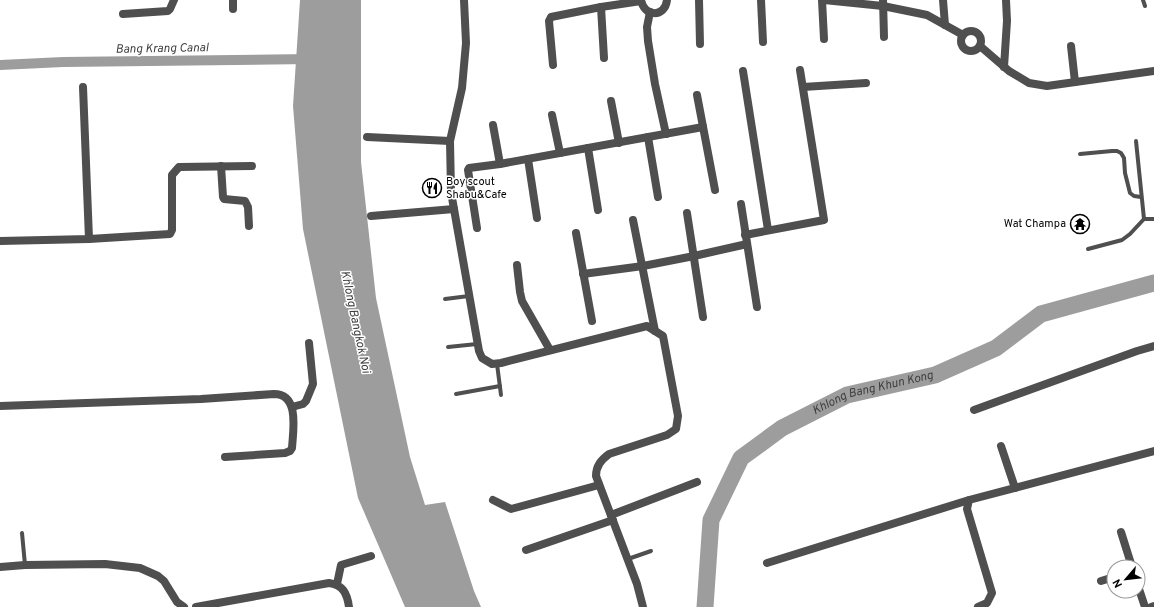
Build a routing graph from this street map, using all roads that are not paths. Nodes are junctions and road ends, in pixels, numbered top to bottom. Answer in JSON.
{"nodes":[{"id":1,"x":174,"y":0,"type":"edge"},
{"id":2,"x":233,"y":0,"type":"edge"},
{"id":3,"x":464,"y":0,"type":"edge"},
{"id":4,"x":641,"y":0,"type":"edge"},
{"id":5,"x":667,"y":0,"type":"edge"},
{"id":6,"x":699,"y":0,"type":"edge"},
{"id":7,"x":761,"y":0,"type":"edge"},
{"id":8,"x":823,"y":0,"type":"edge"},
{"id":9,"x":943,"y":0,"type":"edge"},
{"id":10,"x":1006,"y":0,"type":"edge"},
{"id":11,"x":1143,"y":0,"type":"edge"},
{"id":12,"x":883,"y":3,"type":"edge"},
{"id":13,"x":1145,"y":6,"type":"dead end"},
{"id":14,"x":601,"y":7,"type":"junction"},
{"id":15,"x":233,"y":9,"type":"dead end"},
{"id":16,"x":650,"y":12,"type":"junction"},
{"id":17,"x":123,"y":14,"type":"dead end"},
{"id":18,"x":945,"y":25,"type":"junction"},
{"id":19,"x":963,"y":35,"type":"junction"},
{"id":20,"x":884,"y":37,"type":"dead end"},
{"id":21,"x":824,"y":39,"type":"dead end"},
{"id":22,"x":763,"y":42,"type":"dead end"},
{"id":23,"x":700,"y":44,"type":"dead end"},
{"id":24,"x":980,"y":46,"type":"junction"},
{"id":25,"x":1072,"y":46,"type":"dead end"},
{"id":26,"x":604,"y":58,"type":"dead end"},
{"id":27,"x":553,"y":65,"type":"dead end"},
{"id":28,"x":1004,"y":67,"type":"junction"},
{"id":29,"x":800,"y":70,"type":"dead end"},
{"id":30,"x":743,"y":71,"type":"dead end"},
{"id":31,"x":1154,"y":71,"type":"edge"},
{"id":32,"x":1075,"y":82,"type":"junction"},
{"id":33,"x":866,"y":83,"type":"dead end"},
{"id":34,"x":83,"y":87,"type":"dead end"},
{"id":35,"x":803,"y":87,"type":"junction"},
{"id":36,"x":697,"y":95,"type":"dead end"},
{"id":37,"x":611,"y":101,"type":"dead end"},
{"id":38,"x":552,"y":115,"type":"dead end"},
{"id":39,"x":493,"y":125,"type":"dead end"},
{"id":40,"x":703,"y":128,"type":"junction"},
{"id":41,"x":666,"y":134,"type":"junction"},
{"id":42,"x":367,"y":137,"type":"dead end"},
{"id":43,"x":648,"y":137,"type":"junction"},
{"id":44,"x":450,"y":141,"type":"junction"},
{"id":45,"x":1136,"y":141,"type":"dead end"},
{"id":46,"x":619,"y":143,"type":"junction"},
{"id":47,"x":588,"y":148,"type":"junction"},
{"id":48,"x":560,"y":153,"type":"junction"},
{"id":49,"x":1080,"y":154,"type":"dead end"},
{"id":50,"x":528,"y":159,"type":"junction"},
{"id":51,"x":500,"y":164,"type":"junction"},
{"id":52,"x":221,"y":166,"type":"junction"},
{"id":53,"x":252,"y":166,"type":"dead end"},
{"id":54,"x":715,"y":190,"type":"dead end"},
{"id":55,"x":658,"y":197,"type":"dead end"},
{"id":56,"x":1142,"y":197,"type":"junction"},
{"id":57,"x":740,"y":204,"type":"dead end"},
{"id":58,"x":454,"y":209,"type":"junction"},
{"id":59,"x":598,"y":210,"type":"dead end"},
{"id":60,"x":687,"y":213,"type":"dead end"},
{"id":61,"x":372,"y":216,"type":"dead end"},
{"id":62,"x":537,"y":218,"type":"dead end"},
{"id":63,"x":1154,"y":219,"type":"edge"},
{"id":64,"x":633,"y":220,"type":"dead end"},
{"id":65,"x":1144,"y":220,"type":"junction"},
{"id":66,"x":249,"y":226,"type":"dead end"},
{"id":67,"x":477,"y":228,"type":"dead end"},
{"id":68,"x":768,"y":230,"type":"junction"},
{"id":69,"x":576,"y":233,"type":"dead end"},
{"id":70,"x":745,"y":235,"type":"junction"},
{"id":71,"x":89,"y":239,"type":"junction"},
{"id":72,"x":0,"y":241,"type":"edge"},
{"id":73,"x":747,"y":244,"type":"junction"},
{"id":74,"x":1088,"y":249,"type":"dead end"},
{"id":75,"x":694,"y":256,"type":"junction"},
{"id":76,"x":517,"y":265,"type":"dead end"},
{"id":77,"x":643,"y":266,"type":"junction"},
{"id":78,"x":583,"y":274,"type":"junction"},
{"id":79,"x":469,"y":296,"type":"junction"},
{"id":80,"x":445,"y":299,"type":"dead end"},
{"id":81,"x":757,"y":307,"type":"dead end"},
{"id":82,"x":703,"y":317,"type":"dead end"},
{"id":83,"x":592,"y":321,"type":"dead end"},
{"id":84,"x":655,"y":331,"type":"junction"},
{"id":85,"x":309,"y":343,"type":"dead end"},
{"id":86,"x":477,"y":344,"type":"junction"},
{"id":87,"x":1154,"y":346,"type":"edge"},
{"id":88,"x":448,"y":347,"type":"dead end"},
{"id":89,"x":550,"y":350,"type":"junction"},
{"id":90,"x":497,"y":363,"type":"junction"},
{"id":91,"x":500,"y":386,"type":"junction"},
{"id":92,"x":456,"y":394,"type":"dead end"},
{"id":93,"x":501,"y":395,"type":"dead end"},
{"id":94,"x":0,"y":406,"type":"edge"},
{"id":95,"x":292,"y":407,"type":"junction"},
{"id":96,"x":974,"y":410,"type":"dead end"},
{"id":97,"x":1001,"y":446,"type":"dead end"},
{"id":98,"x":1154,"y":451,"type":"edge"},
{"id":99,"x":225,"y":457,"type":"dead end"},
{"id":100,"x":697,"y":482,"type":"dead end"},
{"id":101,"x":599,"y":485,"type":"junction"},
{"id":102,"x":1015,"y":488,"type":"junction"},
{"id":103,"x":493,"y":500,"type":"dead end"},
{"id":104,"x":970,"y":500,"type":"junction"},
{"id":105,"x":612,"y":517,"type":"junction"},
{"id":106,"x":1121,"y":532,"type":"dead end"},
{"id":107,"x":22,"y":533,"type":"dead end"},
{"id":108,"x":526,"y":550,"type":"dead end"},
{"id":109,"x":651,"y":550,"type":"dead end"},
{"id":110,"x":371,"y":556,"type":"dead end"},
{"id":111,"x":627,"y":559,"type":"junction"},
{"id":112,"x":1129,"y":559,"type":"edge"},
{"id":113,"x":767,"y":563,"type":"dead end"},
{"id":114,"x":25,"y":565,"type":"junction"},
{"id":115,"x":0,"y":567,"type":"edge"},
{"id":116,"x":1106,"y":579,"type":"edge"},
{"id":117,"x":1101,"y":581,"type":"dead end"},
{"id":118,"x":337,"y":584,"type":"junction"},
{"id":119,"x":184,"y":607,"type":"edge"},
{"id":120,"x":196,"y":607,"type":"edge"},
{"id":121,"x":349,"y":607,"type":"edge"},
{"id":122,"x":643,"y":607,"type":"edge"},
{"id":123,"x":978,"y":607,"type":"edge"}],
"edges":[{"from":1,"to":17,"type":"street"},
{"from":2,"to":15,"type":"street"},
{"from":3,"to":44,"type":"street"},
{"from":4,"to":14,"type":"street"},
{"from":4,"to":16,"type":"street"},
{"from":5,"to":16,"type":"street"},
{"from":6,"to":23,"type":"street"},
{"from":7,"to":22,"type":"street"},
{"from":8,"to":12,"type":"street"},
{"from":8,"to":21,"type":"street"},
{"from":9,"to":18,"type":"street"},
{"from":10,"to":28,"type":"street"},
{"from":11,"to":13,"type":"lane"},
{"from":12,"to":18,"type":"street"},
{"from":12,"to":20,"type":"street"},
{"from":14,"to":26,"type":"street"},
{"from":14,"to":27,"type":"street"},
{"from":16,"to":41,"type":"street"},
{"from":18,"to":19,"type":"street"},
{"from":19,"to":24,"type":"street"},
{"from":19,"to":24,"type":"street"},
{"from":24,"to":28,"type":"street"},
{"from":25,"to":32,"type":"street"},
{"from":28,"to":32,"type":"street"},
{"from":29,"to":35,"type":"street"},
{"from":30,"to":68,"type":"street"},
{"from":31,"to":32,"type":"street"},
{"from":33,"to":35,"type":"street"},
{"from":34,"to":71,"type":"street"},
{"from":35,"to":68,"type":"street"},
{"from":36,"to":40,"type":"street"},
{"from":37,"to":46,"type":"street"},
{"from":38,"to":48,"type":"street"},
{"from":39,"to":51,"type":"street"},
{"from":40,"to":41,"type":"street"},
{"from":40,"to":54,"type":"street"},
{"from":41,"to":43,"type":"street"},
{"from":42,"to":44,"type":"street"},
{"from":43,"to":46,"type":"street"},
{"from":43,"to":55,"type":"street"},
{"from":44,"to":58,"type":"street"},
{"from":45,"to":56,"type":"lane"},
{"from":46,"to":47,"type":"street"},
{"from":47,"to":48,"type":"street"},
{"from":47,"to":59,"type":"street"},
{"from":48,"to":50,"type":"street"},
{"from":49,"to":56,"type":"lane"},
{"from":50,"to":51,"type":"street"},
{"from":50,"to":62,"type":"street"},
{"from":51,"to":67,"type":"street"},
{"from":52,"to":53,"type":"street"},
{"from":52,"to":66,"type":"street"},
{"from":52,"to":71,"type":"street"},
{"from":56,"to":65,"type":"lane"},
{"from":57,"to":70,"type":"street"},
{"from":58,"to":61,"type":"street"},
{"from":58,"to":79,"type":"street"},
{"from":60,"to":75,"type":"street"},
{"from":63,"to":65,"type":"lane"},
{"from":64,"to":77,"type":"street"},
{"from":65,"to":74,"type":"lane"},
{"from":68,"to":70,"type":"street"},
{"from":69,"to":78,"type":"street"},
{"from":70,"to":73,"type":"street"},
{"from":71,"to":72,"type":"street"},
{"from":73,"to":75,"type":"street"},
{"from":73,"to":81,"type":"street"},
{"from":75,"to":77,"type":"street"},
{"from":75,"to":82,"type":"street"},
{"from":76,"to":89,"type":"street"},
{"from":77,"to":78,"type":"street"},
{"from":77,"to":84,"type":"street"},
{"from":78,"to":83,"type":"street"},
{"from":79,"to":80,"type":"lane"},
{"from":79,"to":86,"type":"street"},
{"from":84,"to":89,"type":"street"},
{"from":84,"to":101,"type":"street"},
{"from":85,"to":95,"type":"street"},
{"from":86,"to":88,"type":"lane"},
{"from":86,"to":90,"type":"street"},
{"from":87,"to":96,"type":"street"},
{"from":89,"to":90,"type":"street"},
{"from":90,"to":91,"type":"lane"},
{"from":91,"to":92,"type":"lane"},
{"from":91,"to":93,"type":"lane"},
{"from":94,"to":95,"type":"street"},
{"from":95,"to":99,"type":"street"},
{"from":97,"to":102,"type":"street"},
{"from":98,"to":102,"type":"street"},
{"from":100,"to":105,"type":"street"},
{"from":101,"to":103,"type":"street"},
{"from":101,"to":105,"type":"street"},
{"from":102,"to":104,"type":"street"},
{"from":104,"to":113,"type":"street"},
{"from":104,"to":123,"type":"street"},
{"from":105,"to":108,"type":"street"},
{"from":105,"to":111,"type":"street"},
{"from":106,"to":112,"type":"street"},
{"from":107,"to":114,"type":"lane"},
{"from":109,"to":111,"type":"lane"},
{"from":110,"to":118,"type":"street"},
{"from":111,"to":122,"type":"street"},
{"from":114,"to":115,"type":"street"},
{"from":114,"to":119,"type":"street"},
{"from":116,"to":117,"type":"street"},
{"from":118,"to":120,"type":"street"},
{"from":118,"to":121,"type":"street"}]}
